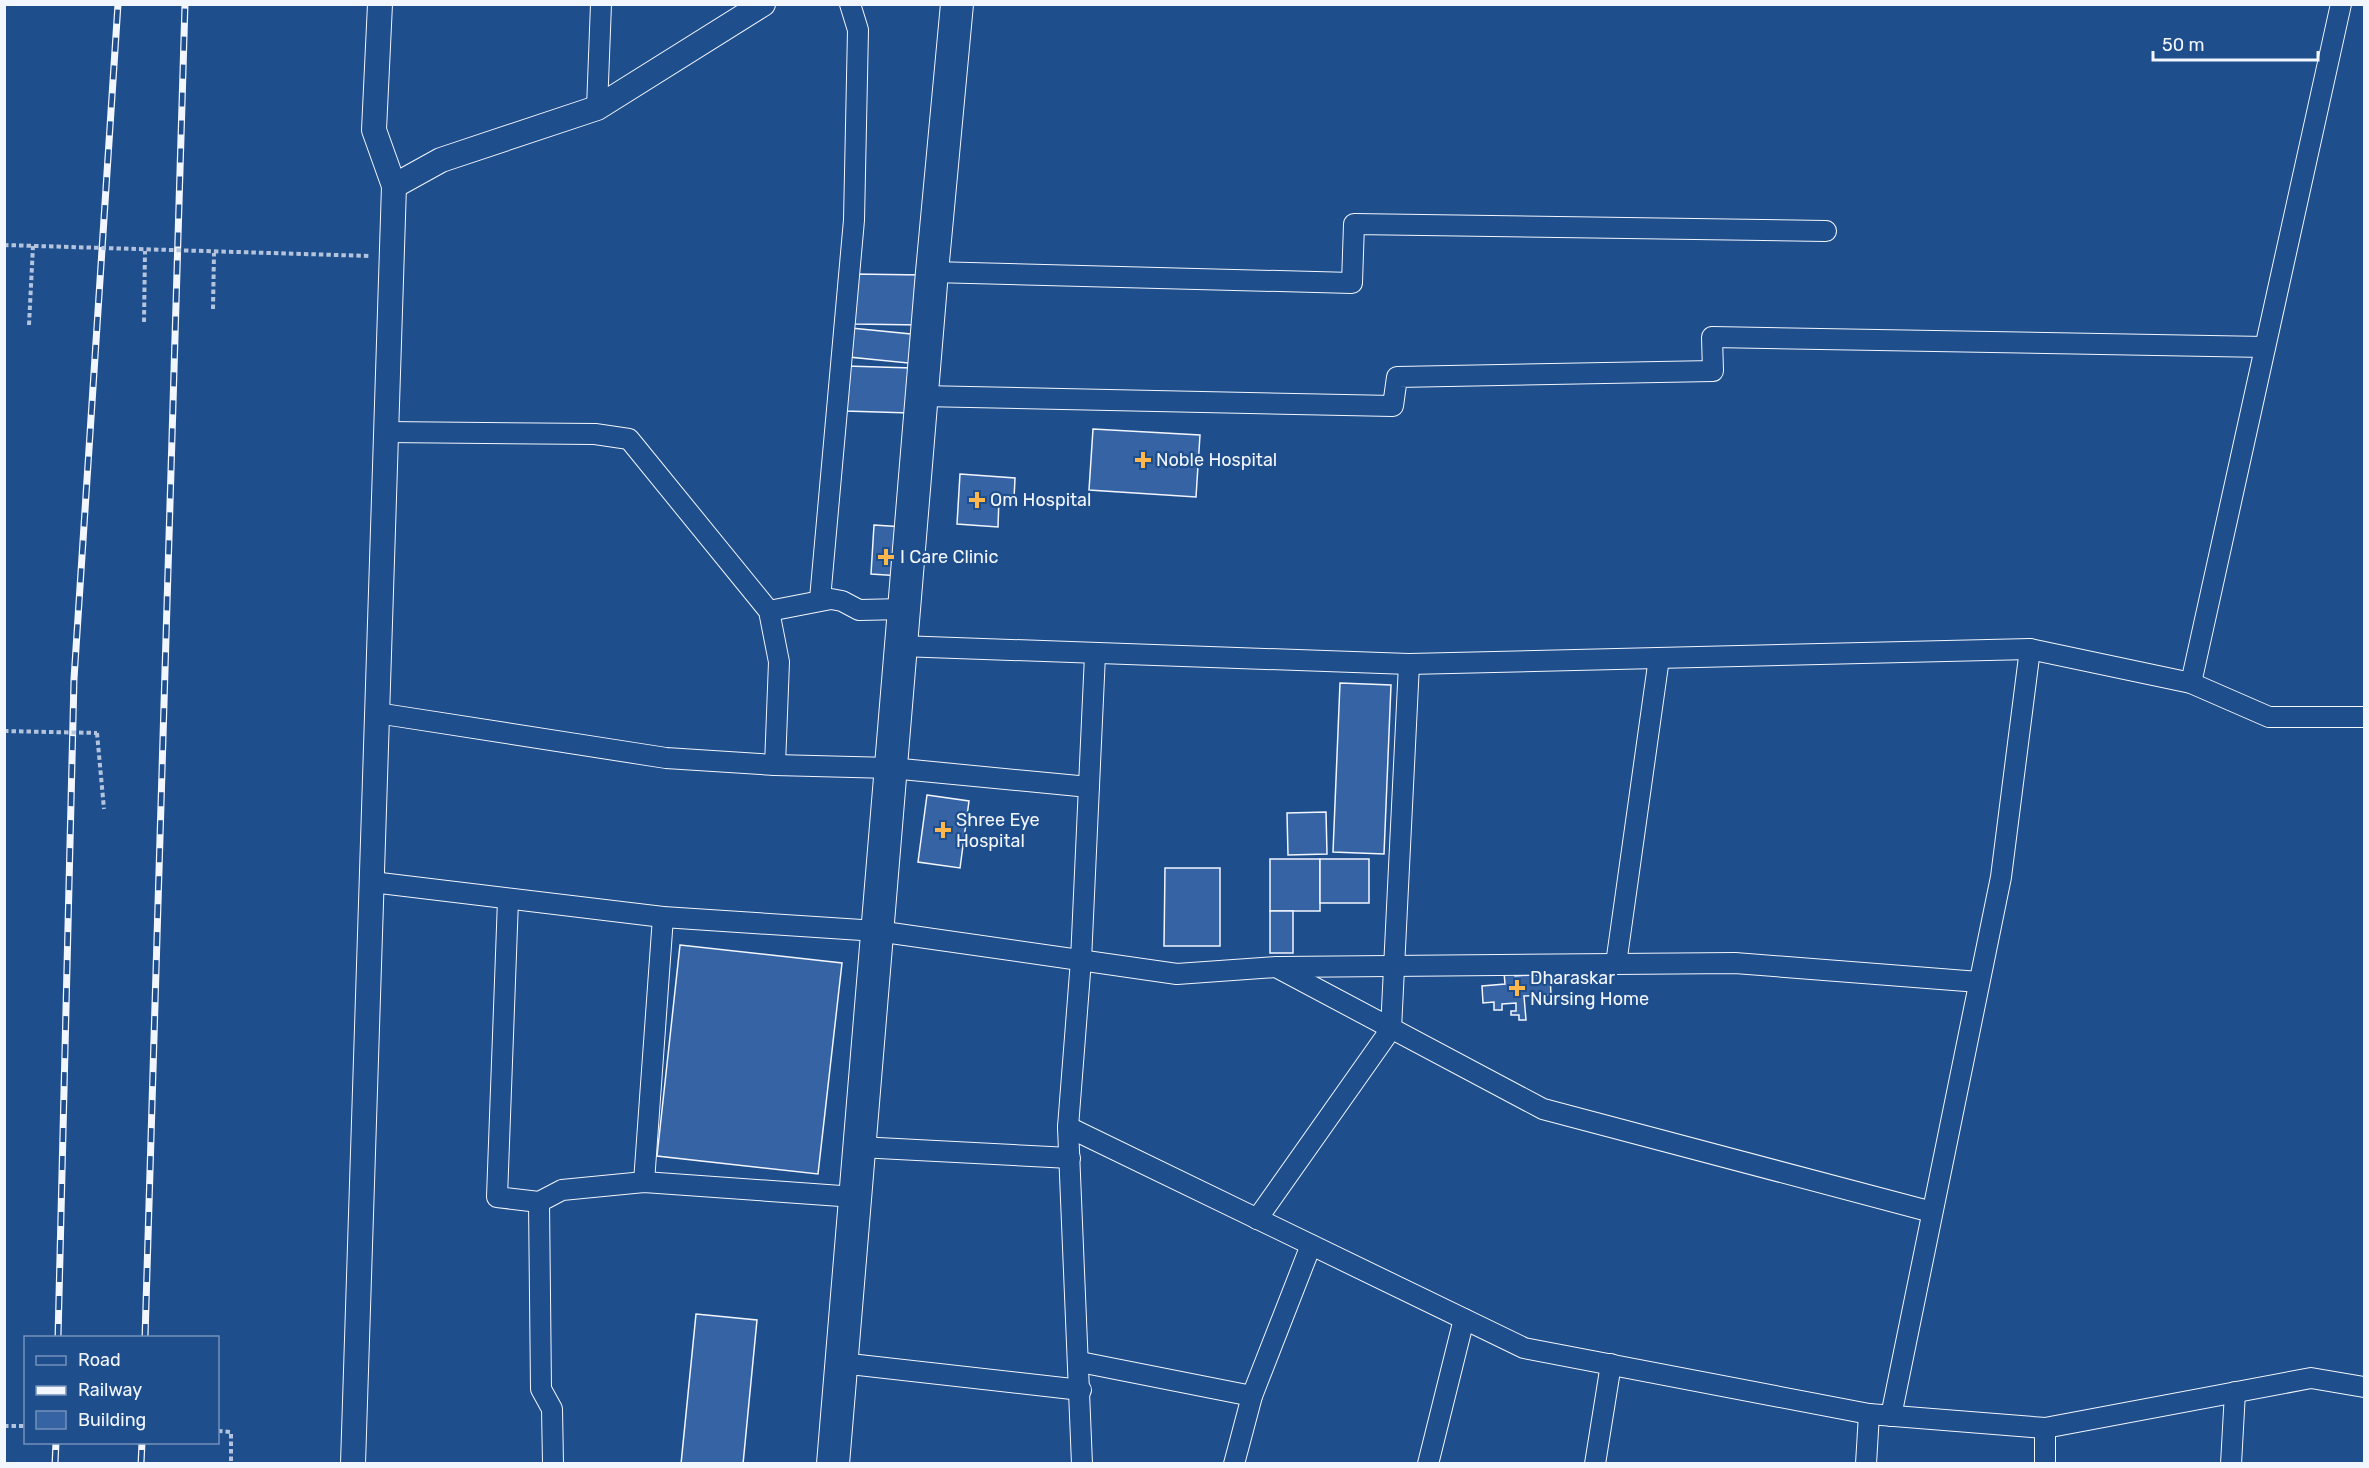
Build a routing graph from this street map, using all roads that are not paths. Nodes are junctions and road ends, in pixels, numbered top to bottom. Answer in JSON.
{"nodes":[{"id":1,"x":380,"y":4,"type":"edge"},
{"id":2,"x":600,"y":4,"type":"edge"},
{"id":3,"x":763,"y":4,"type":"edge"},
{"id":4,"x":850,"y":4,"type":"edge"},
{"id":5,"x":957,"y":4,"type":"edge"},
{"id":6,"x":2341,"y":4,"type":"edge"},
{"id":7,"x":597,"y":108,"type":"junction"},
{"id":8,"x":394,"y":186,"type":"junction"},
{"id":9,"x":1826,"y":231,"type":"dead end"},
{"id":10,"x":932,"y":272,"type":"junction"},
{"id":11,"x":2265,"y":347,"type":"junction"},
{"id":12,"x":921,"y":396,"type":"junction"},
{"id":13,"x":386,"y":432,"type":"junction"},
{"id":14,"x":820,"y":599,"type":"junction"},
{"id":15,"x":903,"y":609,"type":"junction"},
{"id":16,"x":769,"y":611,"type":"junction"},
{"id":17,"x":900,"y":646,"type":"junction"},
{"id":18,"x":2030,"y":649,"type":"junction"},
{"id":19,"x":1095,"y":655,"type":"junction"},
{"id":20,"x":1659,"y":658,"type":"junction"},
{"id":21,"x":1409,"y":664,"type":"junction"},
{"id":22,"x":2191,"y":684,"type":"junction"},
{"id":23,"x":377,"y":713,"type":"junction"},
{"id":24,"x":2364,"y":717,"type":"edge"},
{"id":25,"x":775,"y":765,"type":"junction"},
{"id":26,"x":891,"y":768,"type":"junction"},
{"id":27,"x":1089,"y":787,"type":"junction"},
{"id":28,"x":372,"y":882,"type":"junction"},
{"id":29,"x":508,"y":900,"type":"junction"},
{"id":30,"x":663,"y":917,"type":"junction"},
{"id":31,"x":877,"y":931,"type":"junction"},
{"id":32,"x":1081,"y":960,"type":"junction"},
{"id":33,"x":1616,"y":964,"type":"junction"},
{"id":34,"x":1396,"y":966,"type":"junction"},
{"id":35,"x":1276,"y":967,"type":"junction"},
{"id":36,"x":1979,"y":982,"type":"junction"},
{"id":37,"x":1391,"y":1029,"type":"junction"},
{"id":38,"x":1068,"y":1127,"type":"junction"},
{"id":39,"x":859,"y":1147,"type":"junction"},
{"id":40,"x":1070,"y":1158,"type":"junction"},
{"id":41,"x":644,"y":1182,"type":"junction"},
{"id":42,"x":855,"y":1197,"type":"junction"},
{"id":43,"x":539,"y":1202,"type":"junction"},
{"id":44,"x":1932,"y":1212,"type":"junction"},
{"id":45,"x":1257,"y":1219,"type":"junction"},
{"id":46,"x":1311,"y":1245,"type":"junction"},
{"id":47,"x":1464,"y":1319,"type":"junction"},
{"id":48,"x":1080,"y":1362,"type":"junction"},
{"id":49,"x":841,"y":1363,"type":"junction"},
{"id":50,"x":1611,"y":1364,"type":"junction"},
{"id":51,"x":2364,"y":1387,"type":"edge"},
{"id":52,"x":1081,"y":1390,"type":"junction"},
{"id":53,"x":2235,"y":1392,"type":"junction"},
{"id":54,"x":1252,"y":1396,"type":"junction"},
{"id":55,"x":1869,"y":1414,"type":"junction"},
{"id":56,"x":1891,"y":1416,"type":"junction"},
{"id":57,"x":2045,"y":1428,"type":"junction"},
{"id":58,"x":353,"y":1464,"type":"edge"},
{"id":59,"x":553,"y":1464,"type":"edge"},
{"id":60,"x":833,"y":1464,"type":"edge"},
{"id":61,"x":1082,"y":1464,"type":"edge"},
{"id":62,"x":1234,"y":1464,"type":"edge"},
{"id":63,"x":1428,"y":1464,"type":"edge"},
{"id":64,"x":1594,"y":1464,"type":"edge"},
{"id":65,"x":1866,"y":1464,"type":"edge"},
{"id":66,"x":2044,"y":1464,"type":"edge"},
{"id":67,"x":2231,"y":1464,"type":"edge"}],
"edges":[{"from":1,"to":8,"type":"street"},
{"from":2,"to":7,"type":"street"},
{"from":3,"to":7,"type":"street"},
{"from":4,"to":14,"type":"street"},
{"from":5,"to":10,"type":"main road"},
{"from":6,"to":11,"type":"street"},
{"from":7,"to":8,"type":"street"},
{"from":8,"to":13,"type":"street"},
{"from":9,"to":10,"type":"street"},
{"from":10,"to":12,"type":"main road"},
{"from":11,"to":12,"type":"street"},
{"from":11,"to":22,"type":"street"},
{"from":12,"to":15,"type":"main road"},
{"from":13,"to":16,"type":"street"},
{"from":13,"to":23,"type":"street"},
{"from":14,"to":15,"type":"street"},
{"from":14,"to":16,"type":"street"},
{"from":15,"to":17,"type":"main road"},
{"from":16,"to":25,"type":"street"},
{"from":17,"to":19,"type":"street"},
{"from":17,"to":26,"type":"main road"},
{"from":18,"to":20,"type":"street"},
{"from":18,"to":22,"type":"street"},
{"from":18,"to":36,"type":"street"},
{"from":19,"to":21,"type":"street"},
{"from":19,"to":27,"type":"street"},
{"from":20,"to":21,"type":"street"},
{"from":20,"to":33,"type":"street"},
{"from":21,"to":34,"type":"street"},
{"from":22,"to":24,"type":"street"},
{"from":23,"to":25,"type":"street"},
{"from":23,"to":28,"type":"street"},
{"from":25,"to":26,"type":"street"},
{"from":26,"to":27,"type":"street"},
{"from":26,"to":31,"type":"main road"},
{"from":27,"to":32,"type":"street"},
{"from":28,"to":29,"type":"street"},
{"from":28,"to":58,"type":"street"},
{"from":29,"to":30,"type":"street"},
{"from":29,"to":43,"type":"street"},
{"from":30,"to":31,"type":"street"},
{"from":30,"to":41,"type":"street"},
{"from":31,"to":32,"type":"street"},
{"from":31,"to":39,"type":"main road"},
{"from":32,"to":35,"type":"street"},
{"from":32,"to":38,"type":"street"},
{"from":33,"to":34,"type":"street"},
{"from":33,"to":36,"type":"street"},
{"from":34,"to":35,"type":"street"},
{"from":34,"to":37,"type":"street"},
{"from":35,"to":37,"type":"street"},
{"from":36,"to":44,"type":"street"},
{"from":37,"to":44,"type":"street"},
{"from":37,"to":45,"type":"street"},
{"from":38,"to":40,"type":"street"},
{"from":38,"to":45,"type":"street"},
{"from":39,"to":40,"type":"street"},
{"from":39,"to":42,"type":"main road"},
{"from":40,"to":48,"type":"street"},
{"from":41,"to":42,"type":"street"},
{"from":41,"to":43,"type":"street"},
{"from":42,"to":49,"type":"main road"},
{"from":43,"to":59,"type":"street"},
{"from":44,"to":56,"type":"street"},
{"from":45,"to":46,"type":"street"},
{"from":46,"to":47,"type":"street"},
{"from":46,"to":54,"type":"street"},
{"from":47,"to":50,"type":"street"},
{"from":47,"to":63,"type":"street"},
{"from":48,"to":52,"type":"street"},
{"from":48,"to":54,"type":"street"},
{"from":49,"to":52,"type":"street"},
{"from":49,"to":60,"type":"main road"},
{"from":50,"to":55,"type":"street"},
{"from":50,"to":64,"type":"street"},
{"from":51,"to":53,"type":"street"},
{"from":52,"to":61,"type":"street"},
{"from":53,"to":57,"type":"street"},
{"from":53,"to":67,"type":"street"},
{"from":54,"to":62,"type":"street"},
{"from":55,"to":56,"type":"street"},
{"from":55,"to":65,"type":"street"},
{"from":56,"to":57,"type":"street"},
{"from":57,"to":66,"type":"street"}]}
